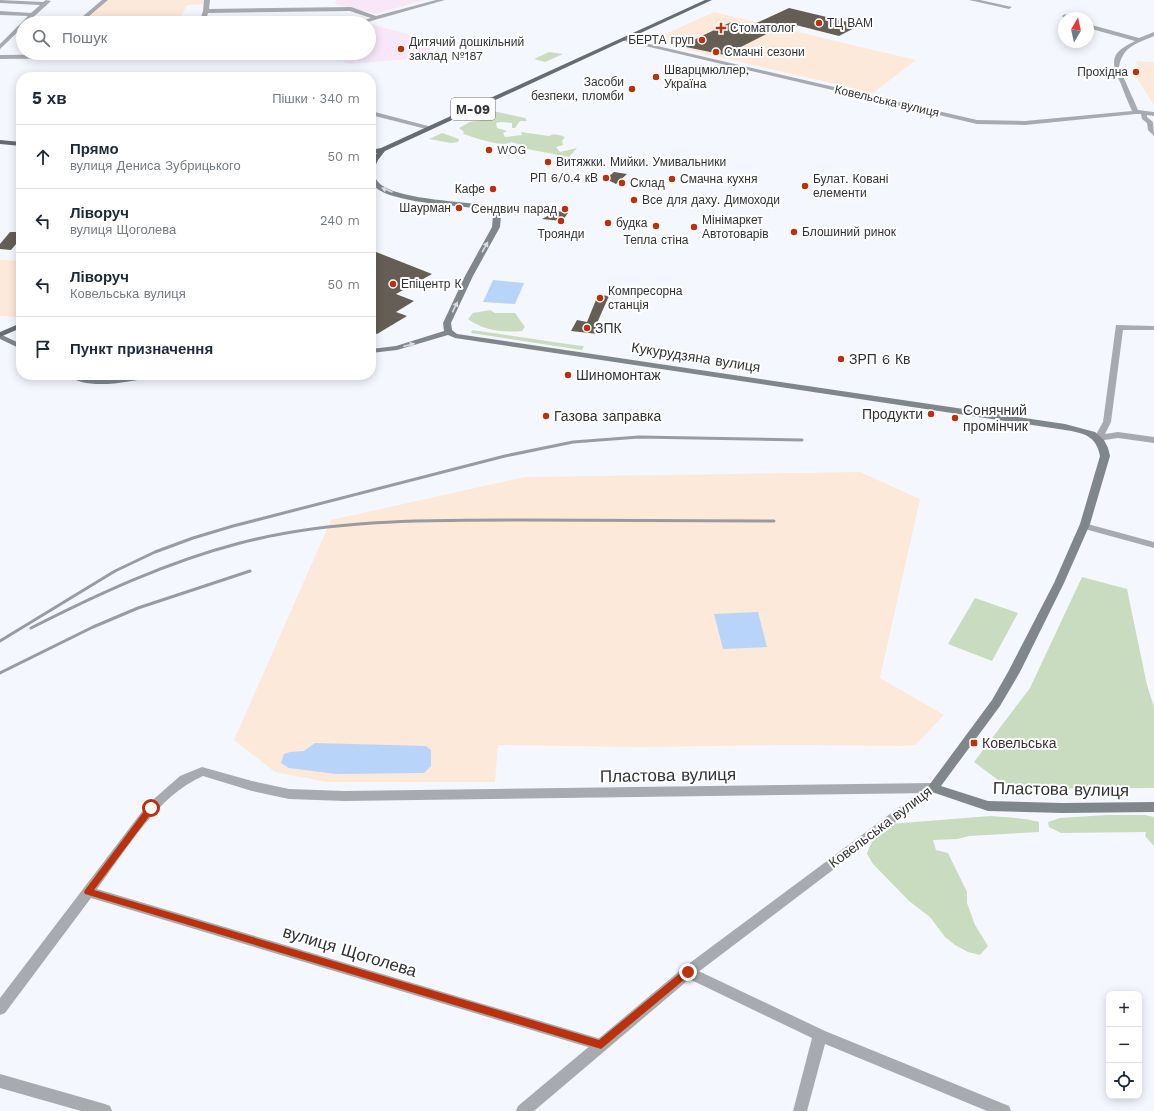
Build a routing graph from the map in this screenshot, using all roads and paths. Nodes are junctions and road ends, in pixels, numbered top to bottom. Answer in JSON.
{"nodes":[{"id":1,"x":105,"y":0,"type":"edge"},
{"id":2,"x":207,"y":0,"type":"edge"},
{"id":3,"x":442,"y":0,"type":"edge"},
{"id":4,"x":709,"y":0,"type":"edge"},
{"id":5,"x":972,"y":0,"type":"edge"},
{"id":6,"x":0,"y":1,"type":"edge"},
{"id":7,"x":47,"y":2,"type":"edge"},
{"id":8,"x":1009,"y":7,"type":"dead end"},
{"id":9,"x":206,"y":11,"type":"junction"},
{"id":10,"x":0,"y":13,"type":"edge"},
{"id":11,"x":33,"y":15,"type":"joint"},
{"id":12,"x":86,"y":16,"type":"edge"},
{"id":13,"x":204,"y":16,"type":"edge"},
{"id":14,"x":370,"y":16,"type":"edge"},
{"id":15,"x":376,"y":18,"type":"edge"},
{"id":16,"x":1094,"y":28,"type":"edge"},
{"id":17,"x":16,"y":32,"type":"edge"},
{"id":18,"x":1154,"y":34,"type":"edge"},
{"id":19,"x":623,"y":40,"type":"junction"},
{"id":20,"x":1139,"y":40,"type":"junction"},
{"id":21,"x":0,"y":47,"type":"edge"},
{"id":22,"x":16,"y":56,"type":"edge"},
{"id":23,"x":0,"y":57,"type":"edge"},
{"id":24,"x":1136,"y":112,"type":"junction"},
{"id":25,"x":1144,"y":113,"type":"junction"},
{"id":26,"x":376,"y":114,"type":"edge"},
{"id":27,"x":1154,"y":114,"type":"edge"},
{"id":28,"x":430,"y":128,"type":"junction"},
{"id":29,"x":1154,"y":134,"type":"edge"},
{"id":30,"x":0,"y":142,"type":"edge"},
{"id":31,"x":16,"y":144,"type":"edge"},
{"id":32,"x":383,"y":150,"type":"junction"},
{"id":33,"x":376,"y":151,"type":"edge"},
{"id":34,"x":376,"y":158,"type":"edge"},
{"id":35,"x":376,"y":181,"type":"edge"},
{"id":36,"x":16,"y":328,"type":"edge"},
{"id":37,"x":1154,"y":328,"type":"edge"},
{"id":38,"x":449,"y":332,"type":"junction"},
{"id":39,"x":0,"y":336,"type":"edge"},
{"id":40,"x":16,"y":344,"type":"edge"},
{"id":41,"x":376,"y":350,"type":"edge"},
{"id":42,"x":93,"y":380,"type":"edge"},
{"id":43,"x":124,"y":380,"type":"edge"},
{"id":44,"x":1098,"y":438,"type":"junction"},
{"id":45,"x":1154,"y":440,"type":"edge"},
{"id":46,"x":1084,"y":526,"type":"junction"},
{"id":47,"x":1154,"y":546,"type":"edge"},
{"id":48,"x":933,"y":788,"type":"junction"},
{"id":49,"x":1154,"y":807,"type":"edge"},
{"id":50,"x":88,"y":892,"type":"junction"},
{"id":51,"x":688,"y":972,"type":"junction"},
{"id":52,"x":0,"y":1009,"type":"edge"},
{"id":53,"x":820,"y":1035,"type":"junction"},
{"id":54,"x":601,"y":1045,"type":"junction"},
{"id":55,"x":0,"y":1081,"type":"edge"},
{"id":56,"x":105,"y":1111,"type":"edge"},
{"id":57,"x":523,"y":1111,"type":"edge"},
{"id":58,"x":800,"y":1111,"type":"edge"},
{"id":59,"x":1004,"y":1111,"type":"edge"}],
"edges":[{"from":1,"to":12,"type":"street"},
{"from":2,"to":9,"type":"street"},
{"from":3,"to":15,"type":"street"},
{"from":4,"to":19,"type":"main road","number":"М-09"},
{"from":5,"to":8,"type":"street"},
{"from":6,"to":7,"type":"street"},
{"from":7,"to":11,"type":"street"},
{"from":9,"to":13,"type":"street"},
{"from":9,"to":14,"type":"street"},
{"from":10,"to":11,"type":"street"},
{"from":16,"to":20,"type":"street"},
{"from":17,"to":21,"type":"street"},
{"from":18,"to":20,"type":"street"},
{"from":19,"to":24,"type":"street","name":"Ковельська вулиця"},
{"from":19,"to":28,"type":"main road","number":"М-09"},
{"from":20,"to":24,"type":"street"},
{"from":22,"to":23,"type":"street"},
{"from":24,"to":25,"type":"street","name":"Ковельська вулиця"},
{"from":25,"to":27,"type":"street","name":"Ковельська вулиця"},
{"from":25,"to":29,"type":"street"},
{"from":26,"to":28,"type":"street"},
{"from":28,"to":32,"type":"main road","number":"М-09"},
{"from":30,"to":31,"type":"main road"},
{"from":32,"to":33,"type":"main road","number":"М-09"},
{"from":32,"to":34,"type":"main road"},
{"from":38,"to":35,"type":"main road","one_way":true},
{"from":36,"to":39,"type":"main road"},
{"from":37,"to":44,"type":"street"},
{"from":41,"to":38,"type":"main road","one_way":true},
{"from":38,"to":44,"type":"main road","name":"Кукурудзяна вулиця"},
{"from":39,"to":40,"type":"main road"},
{"from":42,"to":43,"type":"main road"},
{"from":44,"to":45,"type":"street"},
{"from":44,"to":46,"type":"main road","name":"Ковельська вулиця"},
{"from":46,"to":47,"type":"street"},
{"from":46,"to":48,"type":"main road","name":"Ковельська вулиця"},
{"from":48,"to":49,"type":"main road","name":"Пластова вулиця"},
{"from":48,"to":50,"type":"street","name":"Пластова вулиця"},
{"from":48,"to":51,"type":"street","name":"Ковельська вулиця"},
{"from":50,"to":52,"type":"street","name":"Пластова вулиця"},
{"from":50,"to":54,"type":"street","name":"вулиця Щоголева"},
{"from":51,"to":53,"type":"street"},
{"from":51,"to":54,"type":"street","name":"Ковельська вулиця"},
{"from":53,"to":58,"type":"street"},
{"from":53,"to":59,"type":"street"},
{"from":54,"to":57,"type":"street","name":"Ковельська вулиця"},
{"from":55,"to":56,"type":"street"}]}
